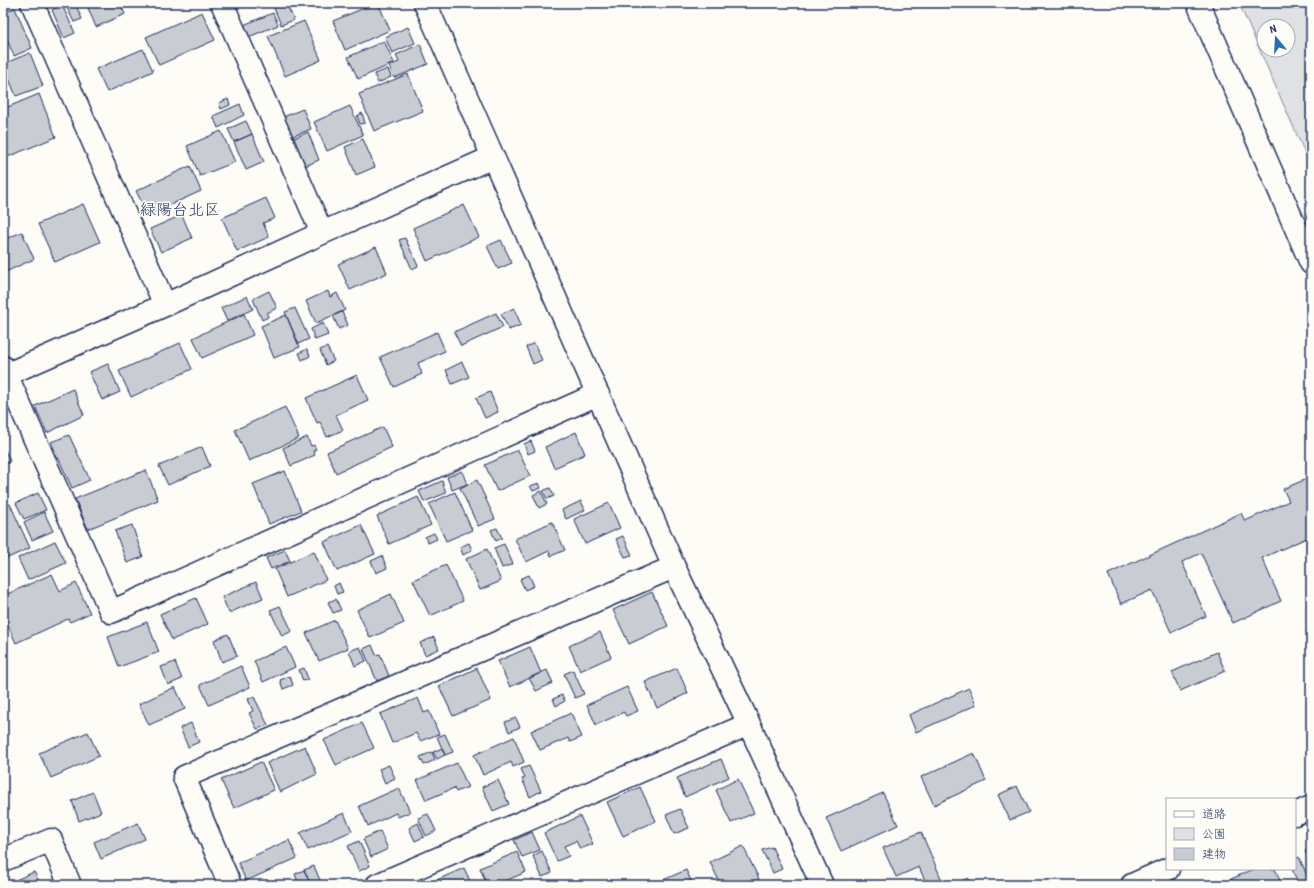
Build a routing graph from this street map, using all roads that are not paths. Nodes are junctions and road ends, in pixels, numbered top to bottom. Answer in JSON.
{"nodes":[{"id":1,"x":32,"y":3,"type":"edge"},
{"id":2,"x":222,"y":3,"type":"edge"},
{"id":3,"x":425,"y":3,"type":"edge"},
{"id":4,"x":1198,"y":3,"type":"edge"},
{"id":5,"x":493,"y":157,"type":"junction"},
{"id":6,"x":322,"y":233,"type":"junction"},
{"id":7,"x":1311,"y":263,"type":"edge"},
{"id":8,"x":165,"y":305,"type":"junction"},
{"id":9,"x":4,"y":372,"type":"edge"},
{"id":10,"x":598,"y":394,"type":"junction"},
{"id":11,"x":674,"y":567,"type":"junction"},
{"id":12,"x":749,"y":724,"type":"junction"},
{"id":13,"x":1311,"y":807,"type":"edge"},
{"id":14,"x":1296,"y":814,"type":"edge"},
{"id":15,"x":3,"y":860,"type":"edge"},
{"id":16,"x":1166,"y":870,"type":"edge"},
{"id":17,"x":70,"y":885,"type":"edge"},
{"id":18,"x":230,"y":885,"type":"edge"},
{"id":19,"x":377,"y":885,"type":"edge"},
{"id":20,"x":822,"y":885,"type":"edge"},
{"id":21,"x":1132,"y":885,"type":"edge"}],
"edges":[{"from":1,"to":8,"type":"street"},
{"from":2,"to":6,"type":"street"},
{"from":3,"to":5,"type":"street"},
{"from":4,"to":7,"type":"street"},
{"from":5,"to":6,"type":"street"},
{"from":5,"to":10,"type":"street"},
{"from":6,"to":8,"type":"street"},
{"from":8,"to":9,"type":"street"},
{"from":9,"to":10,"type":"street"},
{"from":10,"to":11,"type":"street"},
{"from":11,"to":12,"type":"street"},
{"from":11,"to":18,"type":"street"},
{"from":12,"to":19,"type":"street"},
{"from":12,"to":20,"type":"street"},
{"from":13,"to":14,"type":"street"},
{"from":15,"to":17,"type":"street"},
{"from":16,"to":21,"type":"street"}]}
